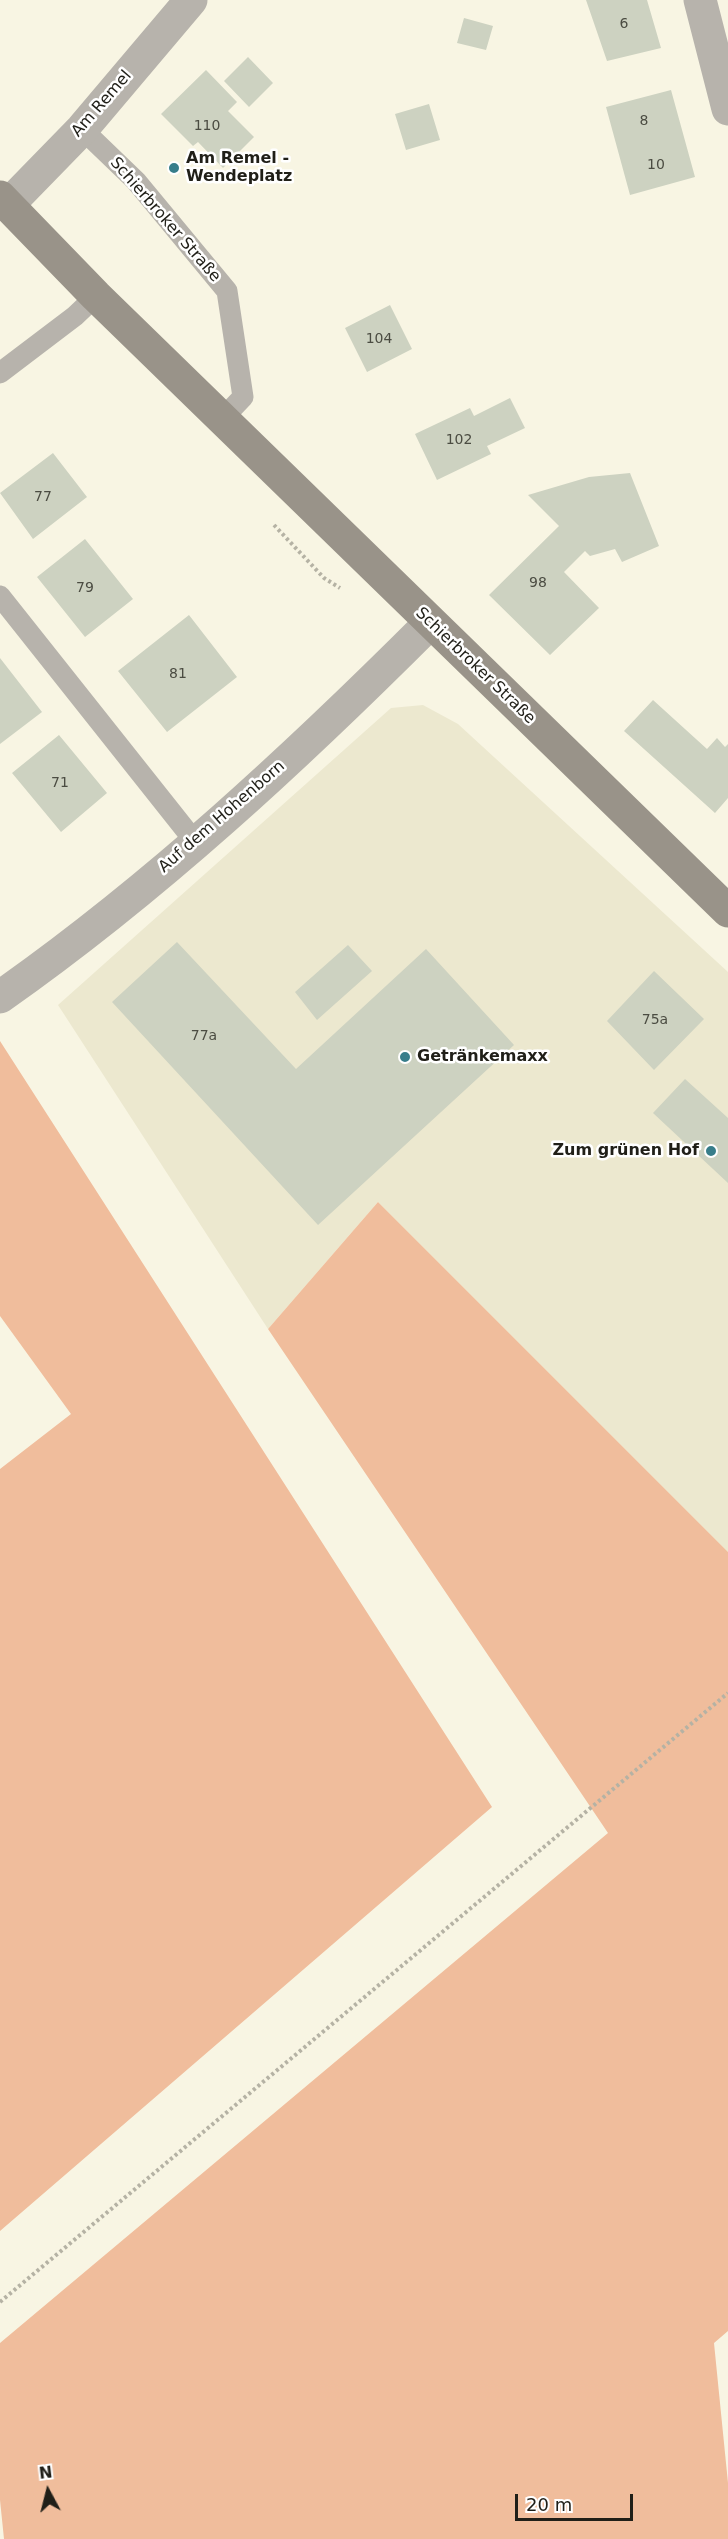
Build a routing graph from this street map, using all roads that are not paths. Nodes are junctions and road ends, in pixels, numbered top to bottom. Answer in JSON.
{"nodes":[{"id":1,"x":191,"y":0,"type":"edge"},
{"id":2,"x":700,"y":0,"type":"edge"},
{"id":3,"x":728,"y":109,"type":"edge"},
{"id":4,"x":82,"y":129,"type":"junction"},
{"id":5,"x":4,"y":201,"type":"edge"},
{"id":6,"x":96,"y":296,"type":"junction"},
{"id":7,"x":0,"y":373,"type":"edge"},
{"id":8,"x":223,"y":418,"type":"junction"},
{"id":9,"x":0,"y":596,"type":"edge"},
{"id":10,"x":430,"y":623,"type":"junction"},
{"id":11,"x":196,"y":843,"type":"junction"},
{"id":12,"x":728,"y":911,"type":"edge"},
{"id":13,"x":0,"y":997,"type":"edge"}],
"edges":[{"from":1,"to":4,"type":"street","name":"Am Remel"},
{"from":2,"to":3,"type":"street"},
{"from":4,"to":5,"type":"street","name":"Am Remel"},
{"from":4,"to":8,"type":"lane","name":"Schierbroker Straße"},
{"from":5,"to":6,"type":"main road","name":"Schierbroker Straße"},
{"from":6,"to":7,"type":"lane"},
{"from":6,"to":8,"type":"main road","name":"Schierbroker Straße"},
{"from":8,"to":10,"type":"main road","name":"Schierbroker Straße"},
{"from":9,"to":11,"type":"lane"},
{"from":10,"to":11,"type":"street","name":"Auf dem Hohenborn"},
{"from":10,"to":12,"type":"main road","name":"Schierbroker Straße"},
{"from":11,"to":13,"type":"street","name":"Auf dem Hohenborn"}]}
